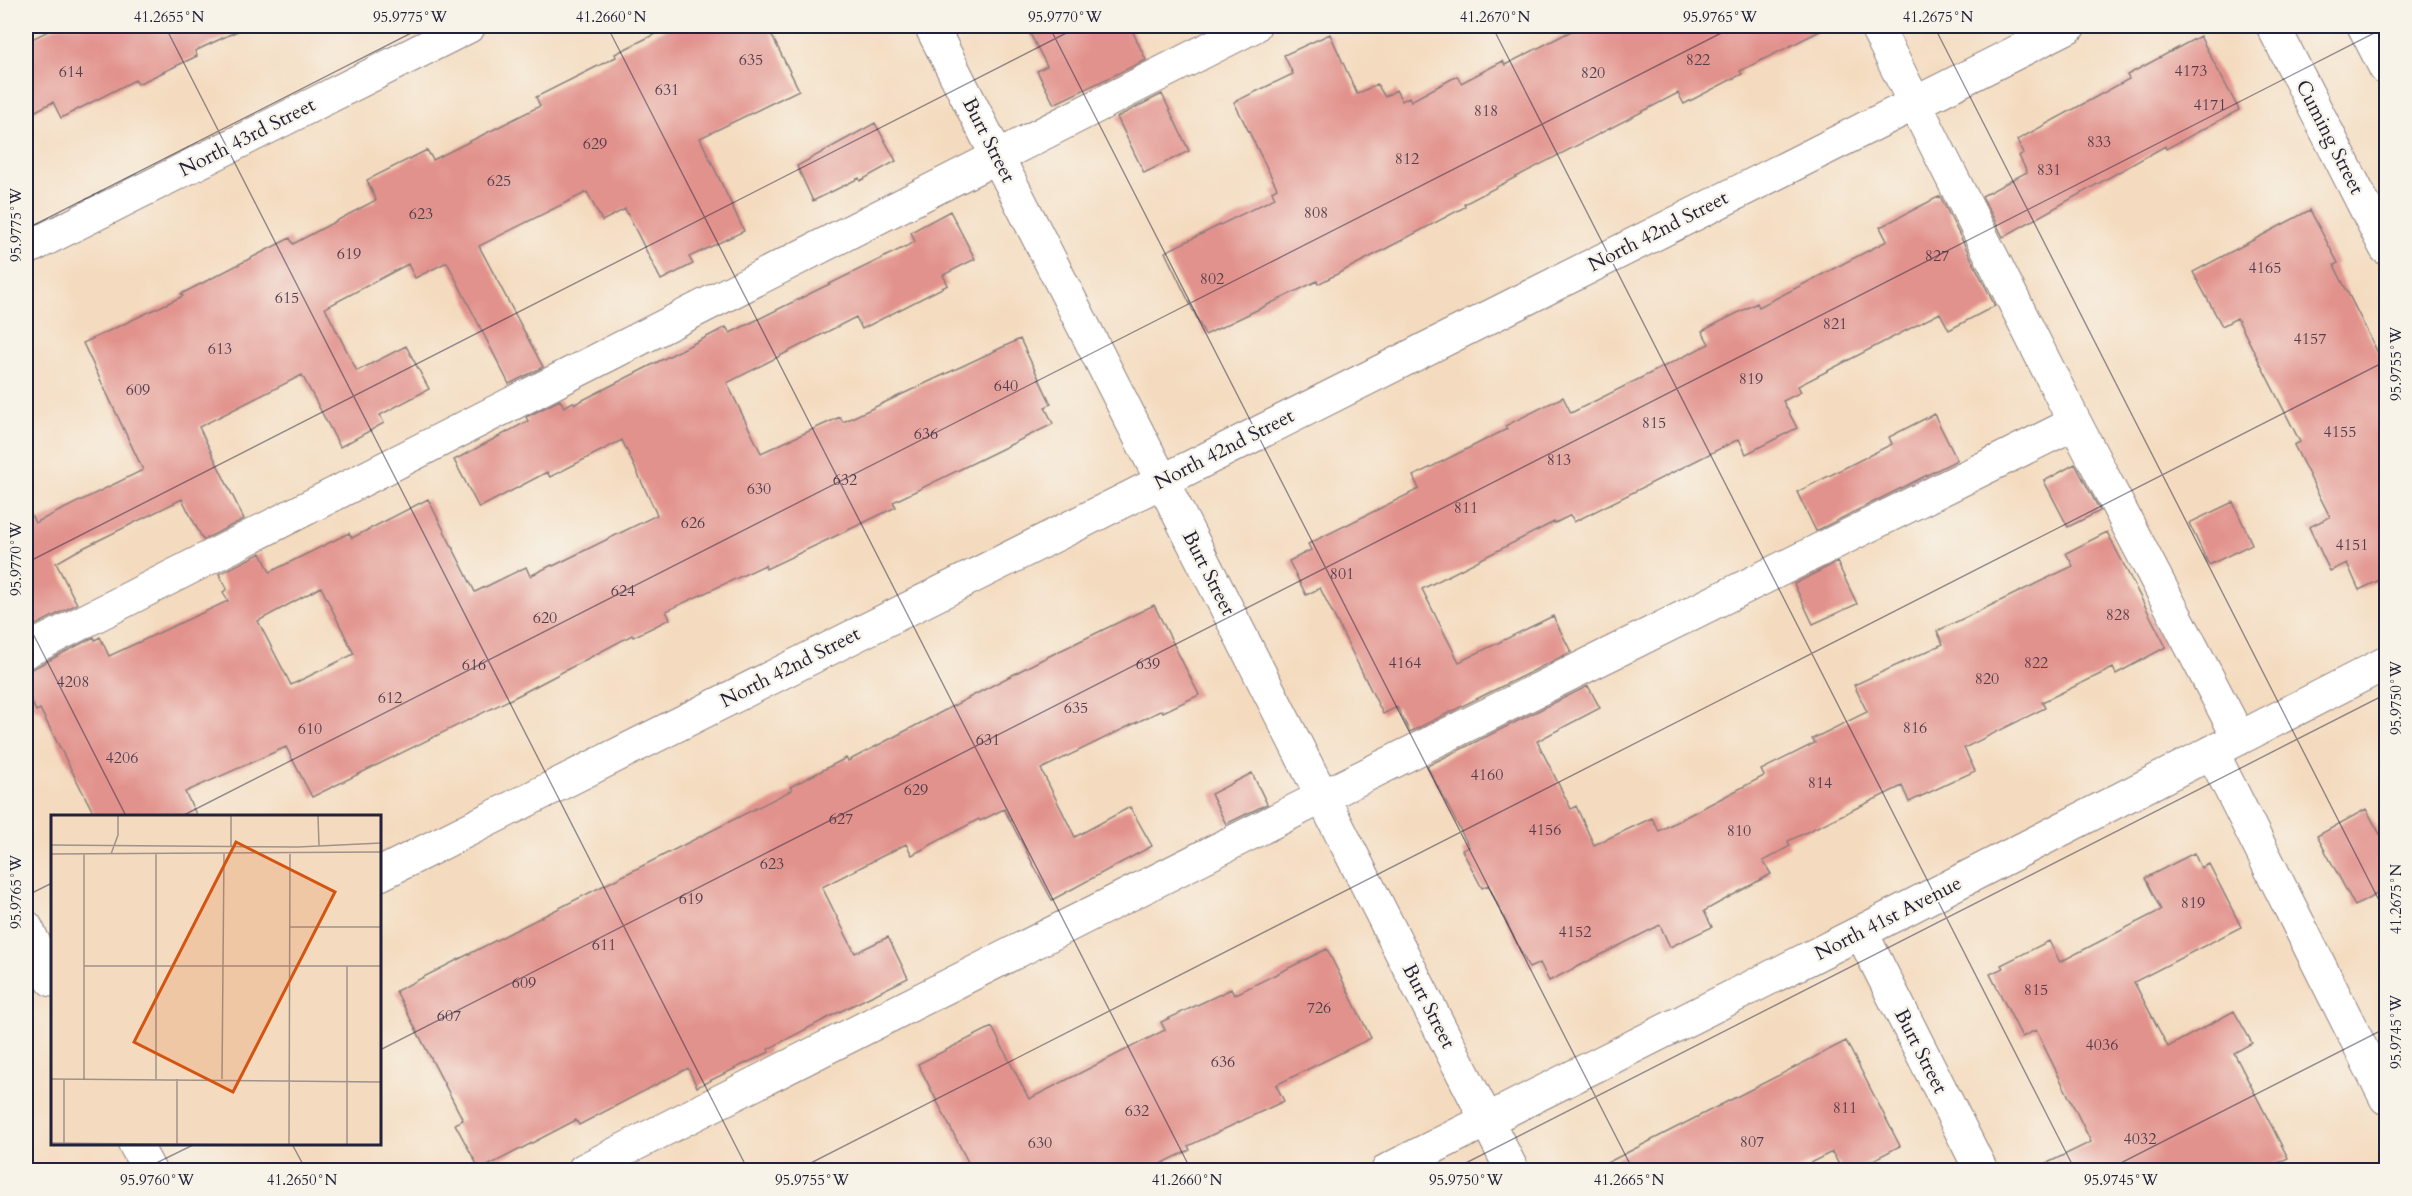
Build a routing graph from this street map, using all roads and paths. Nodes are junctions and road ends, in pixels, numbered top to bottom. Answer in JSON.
{"nodes":[{"id":1,"x":469,"y":26,"type":"edge"},
{"id":2,"x":931,"y":26,"type":"edge"},
{"id":3,"x":1254,"y":26,"type":"edge"},
{"id":4,"x":1876,"y":26,"type":"edge"},
{"id":5,"x":2069,"y":26,"type":"edge"},
{"id":6,"x":2273,"y":26,"type":"edge"},
{"id":7,"x":2364,"y":26,"type":"edge"},
{"id":8,"x":2386,"y":69,"type":"edge"},
{"id":9,"x":1915,"y":102,"type":"junction"},
{"id":10,"x":998,"y":157,"type":"junction"},
{"id":11,"x":2386,"y":248,"type":"edge"},
{"id":12,"x":26,"y":249,"type":"edge"},
{"id":13,"x":2075,"y":423,"type":"junction"},
{"id":14,"x":1161,"y":480,"type":"junction"},
{"id":15,"x":26,"y":651,"type":"edge"},
{"id":16,"x":2386,"y":663,"type":"edge"},
{"id":17,"x":2226,"y":745,"type":"junction"},
{"id":18,"x":1322,"y":797,"type":"junction"},
{"id":19,"x":381,"y":873,"type":"edge"},
{"id":20,"x":26,"y":927,"type":"edge"},
{"id":21,"x":1861,"y":932,"type":"junction"},
{"id":22,"x":51,"y":978,"type":"edge"},
{"id":23,"x":2386,"y":1098,"type":"edge"},
{"id":24,"x":1487,"y":1120,"type":"junction"},
{"id":25,"x":136,"y":1145,"type":"edge"},
{"id":26,"x":149,"y":1170,"type":"edge"},
{"id":27,"x":584,"y":1170,"type":"edge"},
{"id":28,"x":1388,"y":1170,"type":"edge"},
{"id":29,"x":1512,"y":1170,"type":"edge"},
{"id":30,"x":1981,"y":1170,"type":"edge"}],
"edges":[{"from":1,"to":12,"type":"street","name":"North 43rd Street"},
{"from":2,"to":10,"type":"street","name":"Burt Street"},
{"from":3,"to":10,"type":"street"},
{"from":4,"to":9,"type":"street"},
{"from":5,"to":9,"type":"street","name":"North 42nd Street"},
{"from":6,"to":11,"type":"street","name":"Cuming Street"},
{"from":7,"to":8,"type":"street"},
{"from":9,"to":13,"type":"street"},
{"from":9,"to":14,"type":"street","name":"North 42nd Street"},
{"from":10,"to":14,"type":"street","name":"Burt Street"},
{"from":10,"to":15,"type":"street"},
{"from":13,"to":17,"type":"street"},
{"from":13,"to":18,"type":"street"},
{"from":14,"to":18,"type":"street","name":"Burt Street"},
{"from":14,"to":19,"type":"street","name":"North 42nd Street"},
{"from":16,"to":17,"type":"street","name":"North 41st Avenue"},
{"from":17,"to":21,"type":"street","name":"North 41st Avenue"},
{"from":17,"to":23,"type":"street"},
{"from":18,"to":24,"type":"street","name":"Burt Street"},
{"from":18,"to":27,"type":"street"},
{"from":20,"to":22,"type":"street"},
{"from":21,"to":24,"type":"street","name":"North 41st Avenue"},
{"from":21,"to":30,"type":"street","name":"Burt Street"},
{"from":24,"to":28,"type":"street","name":"North 41st Avenue"},
{"from":24,"to":29,"type":"street","name":"Burt Street"},
{"from":25,"to":26,"type":"street"}]}
